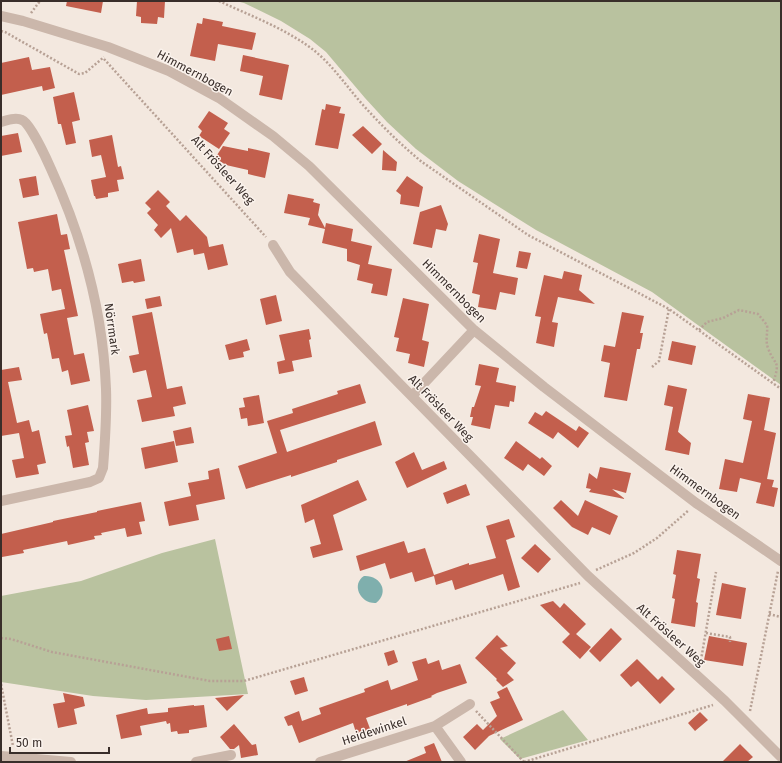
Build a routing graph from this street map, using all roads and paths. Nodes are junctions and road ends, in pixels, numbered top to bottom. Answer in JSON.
{"nodes":[{"id":1,"x":219,"y":1,"type":"edge"},
{"id":2,"x":1,"y":16,"type":"edge"},
{"id":3,"x":1,"y":31,"type":"edge"},
{"id":4,"x":1,"y":122,"type":"edge"},
{"id":5,"x":273,"y":245,"type":"joint"},
{"id":6,"x":669,"y":309,"type":"junction"},
{"id":7,"x":474,"y":330,"type":"junction"},
{"id":8,"x":699,"y":330,"type":"junction"},
{"id":9,"x":652,"y":366,"type":"dead end"},
{"id":10,"x":773,"y":383,"type":"junction"},
{"id":11,"x":781,"y":389,"type":"edge"},
{"id":12,"x":412,"y":396,"type":"junction"},
{"id":13,"x":1,"y":500,"type":"edge"},
{"id":14,"x":696,"y":503,"type":"junction"},
{"id":15,"x":781,"y":559,"type":"edge"},
{"id":16,"x":716,"y":572,"type":"dead end"},
{"id":17,"x":588,"y":576,"type":"junction"},
{"id":18,"x":769,"y":614,"type":"junction"},
{"id":19,"x":781,"y":617,"type":"edge"},
{"id":20,"x":705,"y":632,"type":"junction"},
{"id":21,"x":1,"y":638,"type":"edge"},
{"id":22,"x":730,"y":642,"type":"dead end"},
{"id":23,"x":692,"y":671,"type":"junction"},
{"id":24,"x":1,"y":684,"type":"edge"},
{"id":25,"x":725,"y":701,"type":"junction"},
{"id":26,"x":470,"y":704,"type":"joint"},
{"id":27,"x":748,"y":723,"type":"junction"},
{"id":28,"x":436,"y":726,"type":"junction"},
{"id":29,"x":231,"y":755,"type":"dead end"},
{"id":30,"x":1,"y":756,"type":"edge"},
{"id":31,"x":15,"y":757,"type":"junction"},
{"id":32,"x":781,"y":757,"type":"edge"},
{"id":33,"x":71,"y":762,"type":"edge"},
{"id":34,"x":196,"y":762,"type":"edge"},
{"id":35,"x":320,"y":762,"type":"edge"},
{"id":36,"x":461,"y":762,"type":"edge"},
{"id":37,"x":524,"y":762,"type":"edge"}],
"edges":[{"from":1,"to":6,"type":"path"},
{"from":2,"to":7,"type":"street","name":"Himmernbogen"},
{"from":3,"to":5,"type":"path","name":"Alt Frösleer Weg"},
{"from":4,"to":13,"type":"street","name":"Nörrmark"},
{"from":5,"to":12,"type":"street","name":"Alt Frösleer Weg"},
{"from":6,"to":8,"type":"path"},
{"from":6,"to":9,"type":"path"},
{"from":7,"to":12,"type":"street"},
{"from":7,"to":14,"type":"street","name":"Himmernbogen"},
{"from":8,"to":10,"type":"path"},
{"from":8,"to":10,"type":"path"},
{"from":10,"to":11,"type":"path"},
{"from":12,"to":17,"type":"street","name":"Alt Frösleer Weg"},
{"from":14,"to":15,"type":"street","name":"Himmernbogen"},
{"from":14,"to":17,"type":"path"},
{"from":15,"to":18,"type":"path"},
{"from":16,"to":20,"type":"path"},
{"from":17,"to":21,"type":"path"},
{"from":17,"to":23,"type":"street","name":"Alt Frösleer Weg"},
{"from":18,"to":19,"type":"path"},
{"from":18,"to":27,"type":"path"},
{"from":20,"to":22,"type":"path"},
{"from":20,"to":23,"type":"path"},
{"from":23,"to":25,"type":"street","name":"Alt Frösleer Weg"},
{"from":24,"to":31,"type":"path"},
{"from":25,"to":27,"type":"street","name":"Alt Frösleer Weg"},
{"from":25,"to":37,"type":"path"},
{"from":26,"to":28,"type":"street","name":"Heidewinkel"},
{"from":26,"to":37,"type":"path"},
{"from":27,"to":32,"type":"street","name":"Alt Frösleer Weg"},
{"from":28,"to":35,"type":"street","name":"Heidewinkel"},
{"from":28,"to":36,"type":"street"},
{"from":29,"to":34,"type":"street"},
{"from":30,"to":31,"type":"street"},
{"from":31,"to":33,"type":"street"}]}
